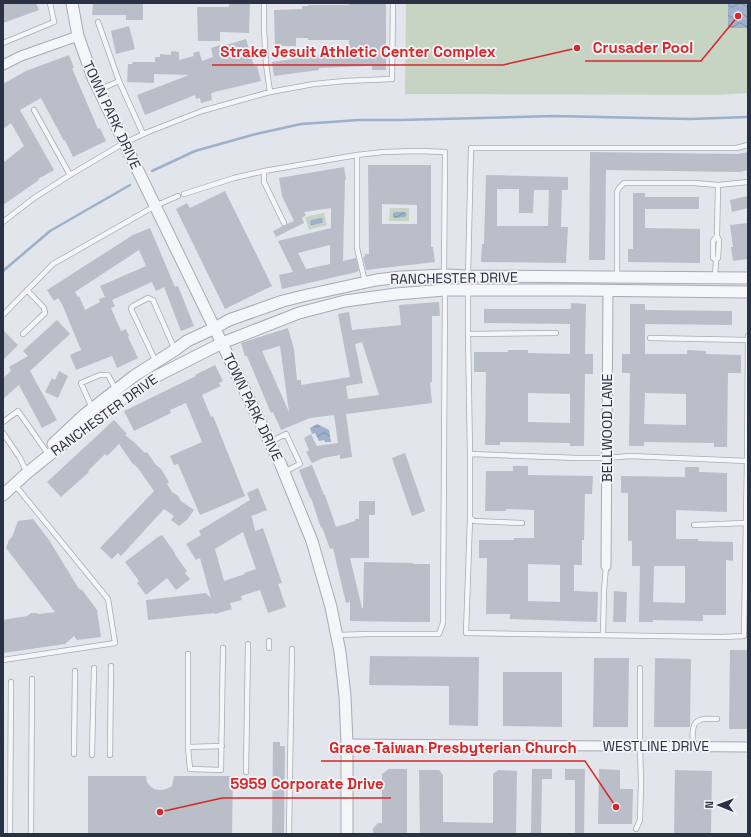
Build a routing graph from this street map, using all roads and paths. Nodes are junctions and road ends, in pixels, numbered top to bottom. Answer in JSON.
{"nodes":[{"id":1,"x":50,"y":3,"type":"edge"},
{"id":2,"x":72,"y":3,"type":"edge"},
{"id":3,"x":264,"y":3,"type":"edge"},
{"id":4,"x":393,"y":3,"type":"edge"},
{"id":5,"x":98,"y":22,"type":"dead end"},
{"id":6,"x":78,"y":36,"type":"junction"},
{"id":7,"x":3,"y":43,"type":"edge"},
{"id":8,"x":3,"y":65,"type":"edge"},
{"id":9,"x":118,"y":81,"type":"junction"},
{"id":10,"x":98,"y":90,"type":"junction"},
{"id":11,"x":270,"y":92,"type":"junction"},
{"id":12,"x":34,"y":110,"type":"dead end"},
{"id":13,"x":143,"y":134,"type":"junction"},
{"id":14,"x":124,"y":143,"type":"junction"},
{"id":15,"x":748,"y":145,"type":"edge"},
{"id":16,"x":357,"y":154,"type":"junction"},
{"id":17,"x":264,"y":171,"type":"junction"},
{"id":18,"x":70,"y":175,"type":"junction"},
{"id":19,"x":748,"y":182,"type":"edge"},
{"id":20,"x":718,"y":185,"type":"junction"},
{"id":21,"x":184,"y":194,"type":"dead end"},
{"id":22,"x":178,"y":196,"type":"dead end"},
{"id":23,"x":156,"y":206,"type":"junction"},
{"id":24,"x":3,"y":222,"type":"edge"},
{"id":25,"x":284,"y":223,"type":"dead end"},
{"id":26,"x":444,"y":275,"type":"junction"},
{"id":27,"x":468,"y":276,"type":"junction"},
{"id":28,"x":576,"y":277,"type":"junction"},
{"id":29,"x":617,"y":278,"type":"junction"},
{"id":30,"x":715,"y":278,"type":"junction"},
{"id":31,"x":748,"y":278,"type":"edge"},
{"id":32,"x":365,"y":282,"type":"junction"},
{"id":33,"x":342,"y":288,"type":"junction"},
{"id":34,"x":27,"y":290,"type":"junction"},
{"id":35,"x":445,"y":290,"type":"junction"},
{"id":36,"x":576,"y":290,"type":"junction"},
{"id":37,"x":608,"y":290,"type":"junction"},
{"id":38,"x":468,"y":291,"type":"junction"},
{"id":39,"x":715,"y":292,"type":"junction"},
{"id":40,"x":748,"y":292,"type":"edge"},
{"id":41,"x":345,"y":301,"type":"junction"},
{"id":42,"x":3,"y":315,"type":"edge"},
{"id":43,"x":215,"y":328,"type":"junction"},
{"id":44,"x":23,"y":334,"type":"dead end"},
{"id":45,"x":468,"y":334,"type":"junction"},
{"id":46,"x":556,"y":334,"type":"dead end"},
{"id":47,"x":748,"y":336,"type":"edge"},
{"id":48,"x":650,"y":338,"type":"dead end"},
{"id":49,"x":748,"y":340,"type":"edge"},
{"id":50,"x":222,"y":343,"type":"junction"},
{"id":51,"x":175,"y":350,"type":"junction"},
{"id":52,"x":156,"y":362,"type":"junction"},
{"id":53,"x":114,"y":396,"type":"junction"},
{"id":54,"x":92,"y":408,"type":"junction"},
{"id":55,"x":3,"y":422,"type":"edge"},
{"id":56,"x":3,"y":433,"type":"edge"},
{"id":57,"x":270,"y":442,"type":"junction"},
{"id":58,"x":46,"y":451,"type":"junction"},
{"id":59,"x":470,"y":454,"type":"junction"},
{"id":60,"x":607,"y":458,"type":"junction"},
{"id":61,"x":747,"y":461,"type":"edge"},
{"id":62,"x":284,"y":472,"type":"junction"},
{"id":63,"x":27,"y":473,"type":"junction"},
{"id":64,"x":15,"y":485,"type":"junction"},
{"id":65,"x":3,"y":495,"type":"edge"},
{"id":66,"x":470,"y":518,"type":"junction"},
{"id":67,"x":522,"y":523,"type":"dead end"},
{"id":68,"x":746,"y":523,"type":"junction"},
{"id":69,"x":694,"y":525,"type":"dead end"},
{"id":70,"x":606,"y":566,"type":"joint"},
{"id":71,"x":336,"y":635,"type":"junction"},
{"id":72,"x":603,"y":635,"type":"junction"},
{"id":73,"x":269,"y":641,"type":"dead end"},
{"id":74,"x":248,"y":644,"type":"dead end"},
{"id":75,"x":223,"y":648,"type":"dead end"},
{"id":76,"x":269,"y":648,"type":"dead end"},
{"id":77,"x":292,"y":649,"type":"dead end"},
{"id":78,"x":188,"y":654,"type":"dead end"},
{"id":79,"x":3,"y":660,"type":"edge"},
{"id":80,"x":111,"y":666,"type":"dead end"},
{"id":81,"x":94,"y":668,"type":"dead end"},
{"id":82,"x":640,"y":668,"type":"dead end"},
{"id":83,"x":76,"y":671,"type":"dead end"},
{"id":84,"x":32,"y":679,"type":"dead end"},
{"id":85,"x":11,"y":682,"type":"dead end"},
{"id":86,"x":717,"y":719,"type":"dead end"},
{"id":87,"x":348,"y":744,"type":"junction"},
{"id":88,"x":222,"y":746,"type":"junction"},
{"id":89,"x":640,"y":746,"type":"junction"},
{"id":90,"x":693,"y":746,"type":"junction"},
{"id":91,"x":188,"y":747,"type":"junction"},
{"id":92,"x":748,"y":747,"type":"edge"},
{"id":93,"x":74,"y":754,"type":"dead end"},
{"id":94,"x":92,"y":755,"type":"dead end"},
{"id":95,"x":110,"y":755,"type":"dead end"},
{"id":96,"x":246,"y":772,"type":"dead end"},
{"id":97,"x":636,"y":829,"type":"dead end"},
{"id":98,"x":10,"y":834,"type":"edge"},
{"id":99,"x":31,"y":834,"type":"edge"},
{"id":100,"x":289,"y":834,"type":"edge"},
{"id":101,"x":347,"y":834,"type":"edge"}],
"edges":[{"from":1,"to":7,"type":"lane"},
{"from":2,"to":6,"type":"street","name":"TOWN PARK DRIVE"},
{"from":3,"to":11,"type":"lane"},
{"from":4,"to":11,"type":"lane"},
{"from":5,"to":9,"type":"lane"},
{"from":6,"to":8,"type":"street"},
{"from":6,"to":10,"type":"street","name":"TOWN PARK DRIVE"},
{"from":9,"to":10,"type":"lane"},
{"from":9,"to":13,"type":"lane"},
{"from":10,"to":14,"type":"street","name":"TOWN PARK DRIVE"},
{"from":11,"to":13,"type":"lane"},
{"from":12,"to":18,"type":"lane"},
{"from":13,"to":14,"type":"lane"},
{"from":14,"to":18,"type":"lane"},
{"from":14,"to":23,"type":"street","name":"TOWN PARK DRIVE"},
{"from":15,"to":27,"type":"lane"},
{"from":16,"to":17,"type":"lane"},
{"from":16,"to":26,"type":"lane"},
{"from":16,"to":32,"type":"lane"},
{"from":17,"to":21,"type":"lane"},
{"from":17,"to":25,"type":"lane"},
{"from":18,"to":24,"type":"lane"},
{"from":19,"to":20,"type":"lane"},
{"from":20,"to":29,"type":"lane"},
{"from":20,"to":30,"type":"lane"},
{"from":22,"to":23,"type":"lane"},
{"from":23,"to":34,"type":"lane"},
{"from":23,"to":43,"type":"street","name":"TOWN PARK DRIVE"},
{"from":26,"to":27,"type":"street","name":"RANCHESTER DRIVE"},
{"from":26,"to":32,"type":"street","name":"RANCHESTER DRIVE"},
{"from":27,"to":28,"type":"street","name":"RANCHESTER DRIVE"},
{"from":27,"to":38,"type":"street"},
{"from":28,"to":29,"type":"street","name":"RANCHESTER DRIVE"},
{"from":28,"to":36,"type":"street"},
{"from":29,"to":30,"type":"street","name":"RANCHESTER DRIVE"},
{"from":30,"to":31,"type":"street","name":"RANCHESTER DRIVE"},
{"from":30,"to":39,"type":"street"},
{"from":32,"to":33,"type":"street","name":"RANCHESTER DRIVE"},
{"from":33,"to":41,"type":"street"},
{"from":33,"to":43,"type":"street","name":"RANCHESTER DRIVE"},
{"from":34,"to":42,"type":"lane"},
{"from":34,"to":44,"type":"lane"},
{"from":35,"to":38,"type":"street","name":"RANCHESTER DRIVE"},
{"from":35,"to":41,"type":"street","name":"RANCHESTER DRIVE"},
{"from":35,"to":71,"type":"lane"},
{"from":36,"to":37,"type":"street","name":"RANCHESTER DRIVE"},
{"from":36,"to":38,"type":"street","name":"RANCHESTER DRIVE"},
{"from":37,"to":39,"type":"street","name":"RANCHESTER DRIVE"},
{"from":37,"to":60,"type":"street","name":"BELLWOOD LANE"},
{"from":38,"to":45,"type":"lane"},
{"from":39,"to":40,"type":"street","name":"RANCHESTER DRIVE"},
{"from":41,"to":50,"type":"street","name":"RANCHESTER DRIVE"},
{"from":43,"to":50,"type":"street","name":"TOWN PARK DRIVE"},
{"from":43,"to":51,"type":"street","name":"RANCHESTER DRIVE"},
{"from":45,"to":46,"type":"lane"},
{"from":45,"to":59,"type":"lane"},
{"from":47,"to":49,"type":"lane"},
{"from":48,"to":49,"type":"lane"},
{"from":49,"to":61,"type":"lane"},
{"from":50,"to":53,"type":"street","name":"RANCHESTER DRIVE"},
{"from":50,"to":57,"type":"street","name":"TOWN PARK DRIVE"},
{"from":51,"to":52,"type":"street","name":"RANCHESTER DRIVE"},
{"from":51,"to":52,"type":"lane"},
{"from":52,"to":53,"type":"street","name":"RANCHESTER DRIVE"},
{"from":53,"to":54,"type":"street","name":"RANCHESTER DRIVE"},
{"from":53,"to":54,"type":"lane"},
{"from":53,"to":63,"type":"street","name":"RANCHESTER DRIVE"},
{"from":54,"to":58,"type":"street","name":"RANCHESTER DRIVE"},
{"from":55,"to":58,"type":"lane"},
{"from":56,"to":63,"type":"lane"},
{"from":57,"to":62,"type":"street","name":"TOWN PARK DRIVE"},
{"from":57,"to":62,"type":"lane"},
{"from":58,"to":63,"type":"street","name":"RANCHESTER DRIVE"},
{"from":59,"to":60,"type":"lane"},
{"from":59,"to":66,"type":"lane"},
{"from":60,"to":61,"type":"lane"},
{"from":60,"to":70,"type":"street","name":"BELLWOOD LANE"},
{"from":61,"to":68,"type":"lane"},
{"from":62,"to":71,"type":"street","name":"TOWN PARK DRIVE"},
{"from":63,"to":64,"type":"street","name":"RANCHESTER DRIVE"},
{"from":64,"to":65,"type":"street","name":"RANCHESTER DRIVE"},
{"from":64,"to":79,"type":"lane"},
{"from":66,"to":67,"type":"lane"},
{"from":66,"to":72,"type":"lane"},
{"from":68,"to":69,"type":"lane"},
{"from":68,"to":72,"type":"lane"},
{"from":70,"to":72,"type":"lane"},
{"from":71,"to":87,"type":"street","name":"TOWN PARK DRIVE"},
{"from":73,"to":76,"type":"lane"},
{"from":74,"to":96,"type":"lane"},
{"from":75,"to":88,"type":"lane"},
{"from":77,"to":100,"type":"lane"},
{"from":78,"to":91,"type":"lane"},
{"from":80,"to":95,"type":"lane"},
{"from":81,"to":94,"type":"lane"},
{"from":82,"to":89,"type":"lane"},
{"from":83,"to":93,"type":"lane"},
{"from":84,"to":99,"type":"lane"},
{"from":85,"to":98,"type":"lane"},
{"from":86,"to":90,"type":"lane"},
{"from":87,"to":89,"type":"street","name":"WESTLINE DRIVE"},
{"from":87,"to":101,"type":"street","name":"TOWN PARK DRIVE"},
{"from":88,"to":91,"type":"lane"},
{"from":88,"to":91,"type":"lane"},
{"from":89,"to":90,"type":"street","name":"WESTLINE DRIVE"},
{"from":89,"to":97,"type":"lane"},
{"from":90,"to":92,"type":"street","name":"WESTLINE DRIVE"}]}
